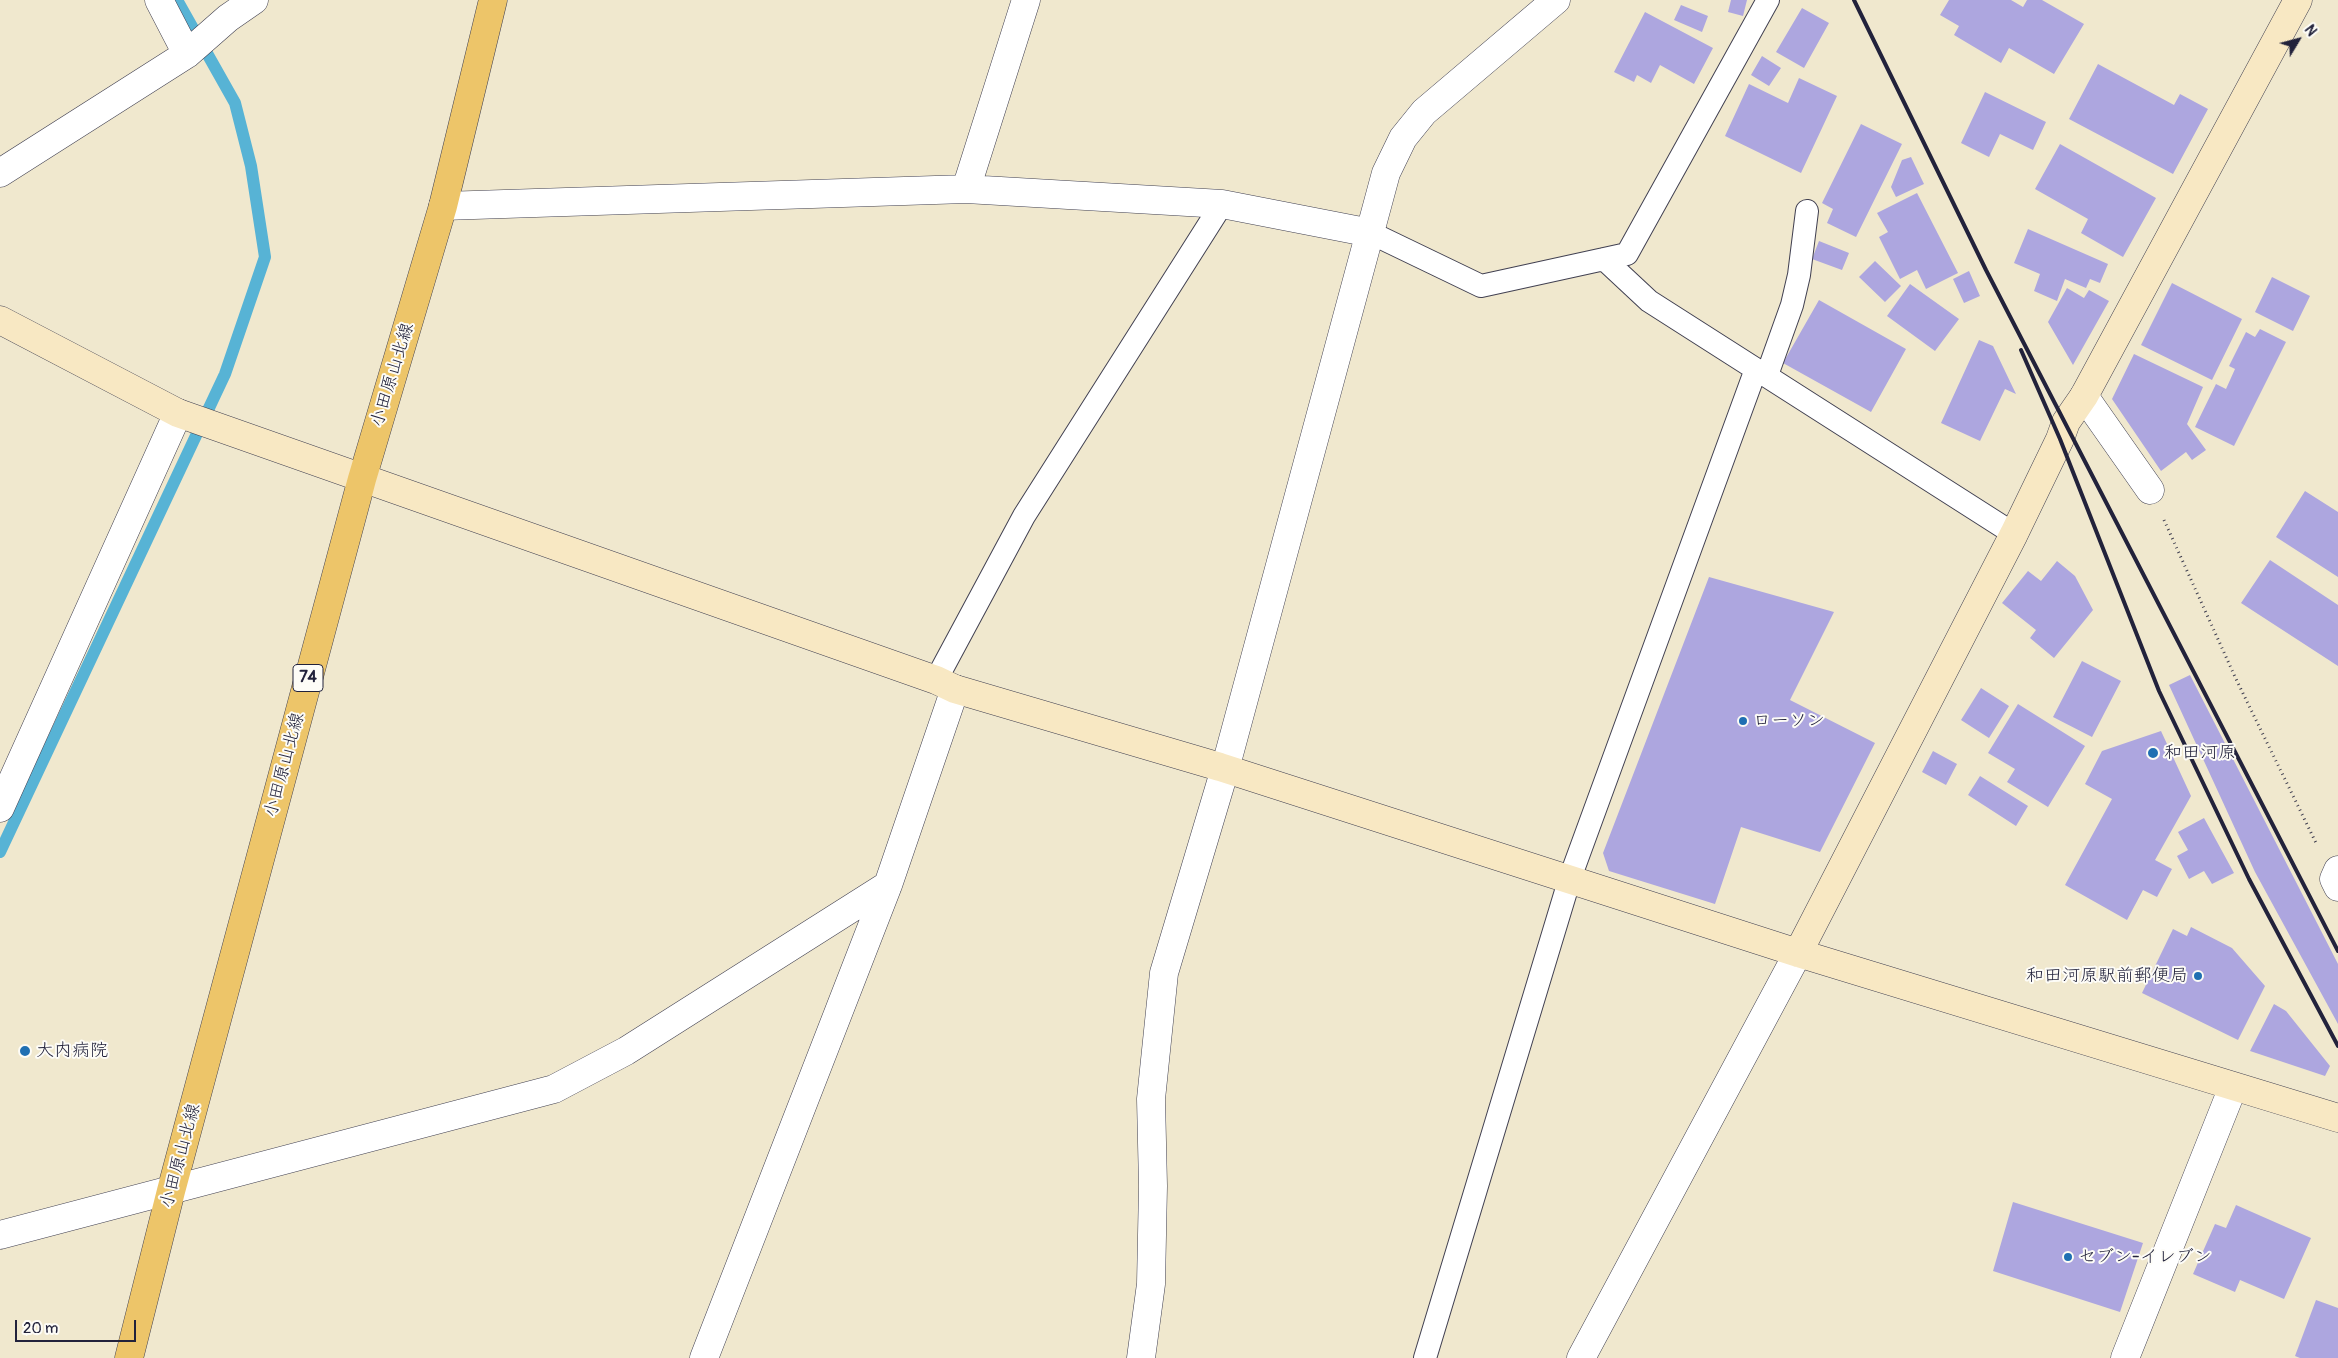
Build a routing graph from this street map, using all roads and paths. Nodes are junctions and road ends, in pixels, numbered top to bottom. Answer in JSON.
{"nodes":[{"id":1,"x":159,"y":0,"type":"edge"},
{"id":2,"x":254,"y":0,"type":"edge"},
{"id":3,"x":493,"y":0,"type":"edge"},
{"id":4,"x":1026,"y":0,"type":"edge"},
{"id":5,"x":1556,"y":0,"type":"edge"},
{"id":6,"x":1768,"y":0,"type":"edge"},
{"id":7,"x":2298,"y":0,"type":"edge"},
{"id":8,"x":187,"y":54,"type":"junction"},
{"id":9,"x":0,"y":173,"type":"edge"},
{"id":10,"x":966,"y":189,"type":"junction"},
{"id":11,"x":1222,"y":204,"type":"junction"},
{"id":12,"x":443,"y":206,"type":"junction"},
{"id":13,"x":1807,"y":211,"type":"dead end"},
{"id":14,"x":1371,"y":232,"type":"junction"},
{"id":15,"x":1604,"y":259,"type":"junction"},
{"id":16,"x":0,"y":320,"type":"edge"},
{"id":17,"x":1762,"y":372,"type":"junction"},
{"id":18,"x":2084,"y":396,"type":"junction"},
{"id":19,"x":178,"y":412,"type":"junction"},
{"id":20,"x":362,"y":479,"type":"junction"},
{"id":21,"x":2150,"y":490,"type":"joint"},
{"id":22,"x":2014,"y":534,"type":"junction"},
{"id":23,"x":946,"y":684,"type":"junction"},
{"id":24,"x":1226,"y":769,"type":"junction"},
{"id":25,"x":0,"y":808,"type":"edge"},
{"id":26,"x":1570,"y":878,"type":"junction"},
{"id":27,"x":2337,"y":878,"type":"edge"},
{"id":28,"x":888,"y":885,"type":"junction"},
{"id":29,"x":1798,"y":953,"type":"junction"},
{"id":30,"x":2233,"y":1087,"type":"junction"},
{"id":31,"x":2338,"y":1118,"type":"edge"},
{"id":32,"x":171,"y":1191,"type":"junction"},
{"id":33,"x":0,"y":1235,"type":"edge"},
{"id":34,"x":129,"y":1358,"type":"edge"},
{"id":35,"x":704,"y":1358,"type":"edge"},
{"id":36,"x":1141,"y":1358,"type":"edge"},
{"id":37,"x":1425,"y":1358,"type":"edge"},
{"id":38,"x":1582,"y":1358,"type":"edge"},
{"id":39,"x":2125,"y":1358,"type":"edge"}],
"edges":[{"from":1,"to":8,"type":"street"},
{"from":2,"to":8,"type":"street"},
{"from":3,"to":12,"type":"main road","name":"小田原山北線","number":"74"},
{"from":4,"to":10,"type":"street"},
{"from":5,"to":14,"type":"street"},
{"from":6,"to":15,"type":"lane"},
{"from":7,"to":18,"type":"street"},
{"from":8,"to":9,"type":"street"},
{"from":10,"to":11,"type":"street"},
{"from":10,"to":12,"type":"street"},
{"from":11,"to":14,"type":"street"},
{"from":11,"to":23,"type":"lane"},
{"from":12,"to":20,"type":"main road","name":"小田原山北線","number":"74"},
{"from":13,"to":17,"type":"lane"},
{"from":14,"to":15,"type":"lane"},
{"from":14,"to":24,"type":"street"},
{"from":15,"to":17,"type":"lane"},
{"from":16,"to":19,"type":"street"},
{"from":17,"to":22,"type":"lane"},
{"from":17,"to":26,"type":"lane"},
{"from":18,"to":21,"type":"street"},
{"from":18,"to":22,"type":"street"},
{"from":19,"to":20,"type":"street"},
{"from":19,"to":25,"type":"street"},
{"from":20,"to":23,"type":"street"},
{"from":20,"to":32,"type":"main road","name":"小田原山北線","number":"74"},
{"from":21,"to":27,"type":"path"},
{"from":22,"to":29,"type":"street"},
{"from":23,"to":24,"type":"street"},
{"from":23,"to":28,"type":"street"},
{"from":24,"to":26,"type":"street"},
{"from":24,"to":36,"type":"street"},
{"from":26,"to":29,"type":"street"},
{"from":26,"to":37,"type":"lane"},
{"from":28,"to":32,"type":"street"},
{"from":28,"to":35,"type":"street"},
{"from":29,"to":30,"type":"street"},
{"from":29,"to":38,"type":"street"},
{"from":30,"to":31,"type":"street"},
{"from":30,"to":39,"type":"street"},
{"from":32,"to":33,"type":"street"},
{"from":32,"to":34,"type":"main road","name":"小田原山北線","number":"74"}]}
